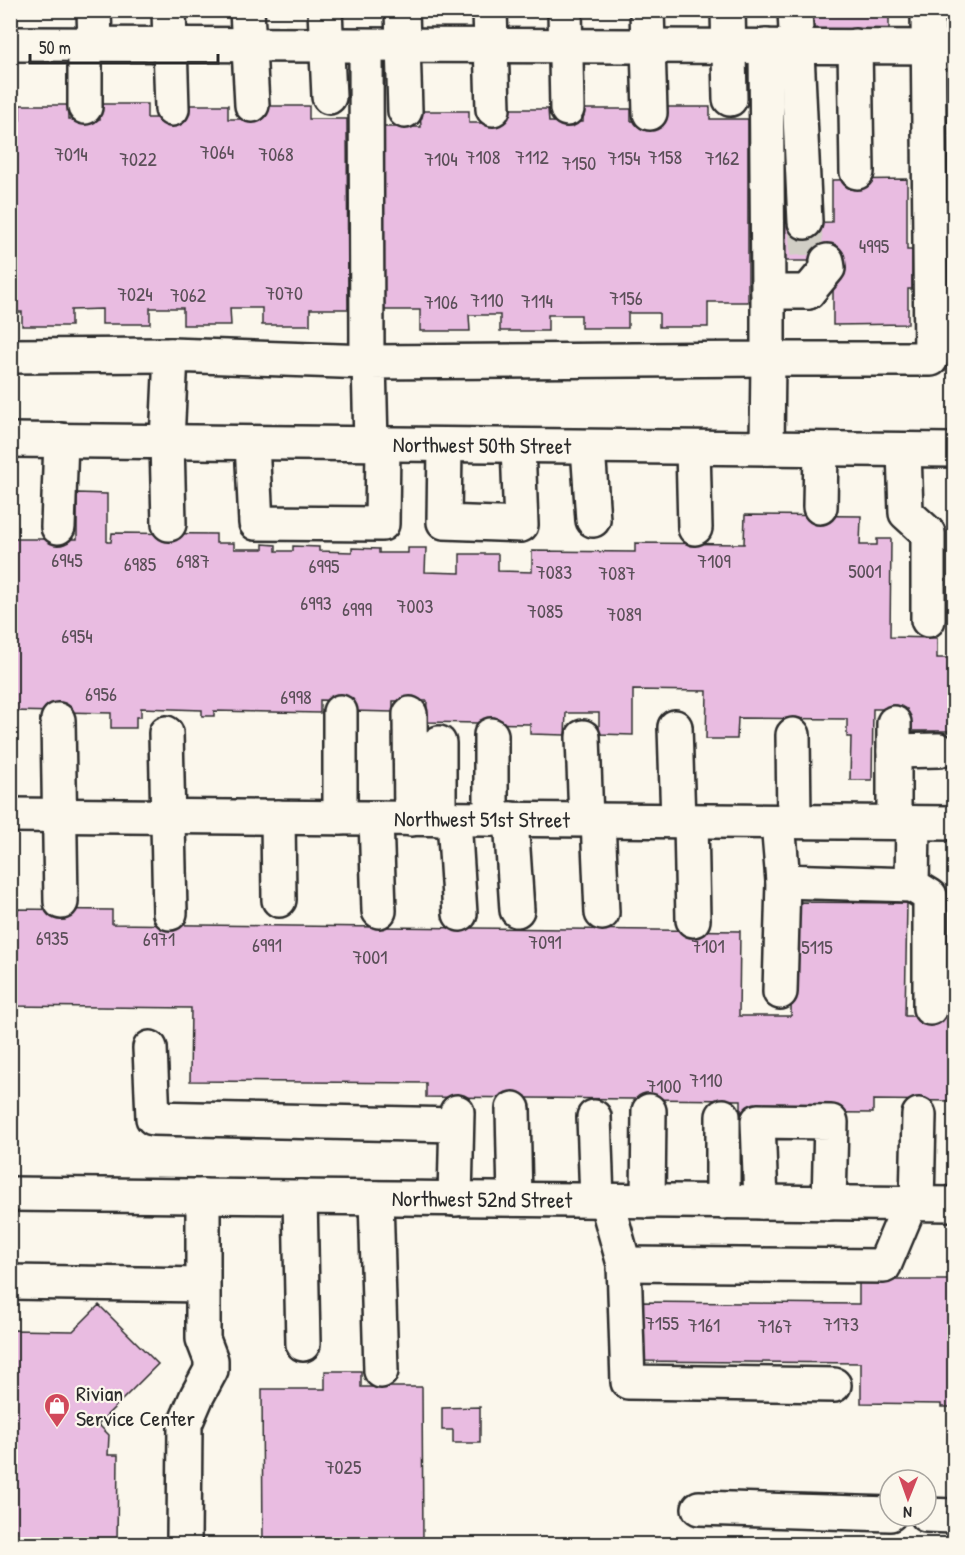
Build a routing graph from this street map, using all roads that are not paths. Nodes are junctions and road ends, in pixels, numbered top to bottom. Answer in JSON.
{"nodes":[{"id":1,"x":94,"y":10,"type":"edge"},
{"id":2,"x":169,"y":10,"type":"edge"},
{"id":3,"x":247,"y":10,"type":"edge"},
{"id":4,"x":325,"y":10,"type":"edge"},
{"id":5,"x":402,"y":10,"type":"edge"},
{"id":6,"x":490,"y":10,"type":"edge"},
{"id":7,"x":566,"y":10,"type":"edge"},
{"id":8,"x":647,"y":10,"type":"edge"},
{"id":9,"x":728,"y":10,"type":"edge"},
{"id":10,"x":795,"y":10,"type":"edge"},
{"id":11,"x":928,"y":10,"type":"edge"},
{"id":12,"x":10,"y":44,"type":"edge"},
{"id":13,"x":90,"y":44,"type":"junction"},
{"id":14,"x":171,"y":45,"type":"junction"},
{"id":15,"x":247,"y":45,"type":"junction"},
{"id":16,"x":327,"y":46,"type":"junction"},
{"id":17,"x":366,"y":46,"type":"junction"},
{"id":18,"x":402,"y":46,"type":"junction"},
{"id":19,"x":492,"y":46,"type":"junction"},
{"id":20,"x":728,"y":46,"type":"junction"},
{"id":21,"x":781,"y":46,"type":"junction"},
{"id":22,"x":855,"y":46,"type":"junction"},
{"id":23,"x":565,"y":47,"type":"junction"},
{"id":24,"x":648,"y":47,"type":"junction"},
{"id":25,"x":942,"y":47,"type":"edge"},
{"id":26,"x":329,"y":97,"type":"dead end"},
{"id":27,"x":730,"y":99,"type":"dead end"},
{"id":28,"x":252,"y":105,"type":"dead end"},
{"id":29,"x":85,"y":107,"type":"dead end"},
{"id":30,"x":172,"y":109,"type":"dead end"},
{"id":31,"x":493,"y":109,"type":"dead end"},
{"id":32,"x":567,"y":109,"type":"dead end"},
{"id":33,"x":405,"y":111,"type":"dead end"},
{"id":34,"x":650,"y":113,"type":"dead end"},
{"id":35,"x":857,"y":171,"type":"dead end"},
{"id":36,"x":816,"y":222,"type":"tunnel mouth"},
{"id":37,"x":814,"y":272,"type":"dead end"},
{"id":38,"x":768,"y":292,"type":"junction"},
{"id":39,"x":171,"y":355,"type":"junction"},
{"id":40,"x":10,"y":356,"type":"edge"},
{"id":41,"x":768,"y":359,"type":"junction"},
{"id":42,"x":368,"y":362,"type":"junction"},
{"id":43,"x":10,"y":440,"type":"edge"},
{"id":44,"x":61,"y":440,"type":"junction"},
{"id":45,"x":167,"y":441,"type":"junction"},
{"id":46,"x":252,"y":442,"type":"junction"},
{"id":47,"x":377,"y":444,"type":"junction"},
{"id":48,"x":445,"y":445,"type":"junction"},
{"id":49,"x":518,"y":446,"type":"junction"},
{"id":50,"x":588,"y":447,"type":"junction"},
{"id":51,"x":693,"y":448,"type":"junction"},
{"id":52,"x":767,"y":448,"type":"junction"},
{"id":53,"x":821,"y":449,"type":"junction"},
{"id":54,"x":904,"y":450,"type":"junction"},
{"id":55,"x":954,"y":450,"type":"edge"},
{"id":56,"x":820,"y":507,"type":"dead end"},
{"id":57,"x":593,"y":520,"type":"dead end"},
{"id":58,"x":169,"y":524,"type":"dead end"},
{"id":59,"x":58,"y":527,"type":"dead end"},
{"id":60,"x":695,"y":528,"type":"dead end"},
{"id":61,"x":928,"y":620,"type":"dead end"},
{"id":62,"x":340,"y":712,"type":"dead end"},
{"id":63,"x":410,"y":714,"type":"dead end"},
{"id":64,"x":58,"y":720,"type":"dead end"},
{"id":65,"x":675,"y":727,"type":"dead end"},
{"id":66,"x":166,"y":733,"type":"dead end"},
{"id":67,"x":491,"y":735,"type":"dead end"},
{"id":68,"x":793,"y":735,"type":"dead end"},
{"id":69,"x":583,"y":737,"type":"dead end"},
{"id":70,"x":439,"y":743,"type":"dead end"},
{"id":71,"x":939,"y":750,"type":"dead end"},
{"id":72,"x":10,"y":815,"type":"edge"},
{"id":73,"x":59,"y":816,"type":"junction"},
{"id":74,"x":168,"y":816,"type":"junction"},
{"id":75,"x":278,"y":818,"type":"junction"},
{"id":76,"x":340,"y":818,"type":"junction"},
{"id":77,"x":376,"y":818,"type":"junction"},
{"id":78,"x":434,"y":819,"type":"junction"},
{"id":79,"x":501,"y":819,"type":"junction"},
{"id":80,"x":592,"y":820,"type":"junction"},
{"id":81,"x":684,"y":821,"type":"junction"},
{"id":82,"x":786,"y":822,"type":"junction"},
{"id":83,"x":903,"y":823,"type":"junction"},
{"id":84,"x":954,"y":823,"type":"edge"},
{"id":85,"x":783,"y":881,"type":"junction"},
{"id":86,"x":912,"y":885,"type":"junction"},
{"id":87,"x":279,"y":900,"type":"dead end"},
{"id":88,"x":61,"y":902,"type":"dead end"},
{"id":89,"x":517,"y":910,"type":"dead end"},
{"id":90,"x":380,"y":911,"type":"dead end"},
{"id":91,"x":602,"y":913,"type":"dead end"},
{"id":92,"x":170,"y":914,"type":"dead end"},
{"id":93,"x":460,"y":914,"type":"dead end"},
{"id":94,"x":693,"y":920,"type":"dead end"},
{"id":95,"x":780,"y":992,"type":"dead end"},
{"id":96,"x":930,"y":1008,"type":"dead end"},
{"id":97,"x":150,"y":1048,"type":"dead end"},
{"id":98,"x":513,"y":1108,"type":"dead end"},
{"id":99,"x":649,"y":1111,"type":"dead end"},
{"id":100,"x":919,"y":1115,"type":"dead end"},
{"id":101,"x":723,"y":1116,"type":"dead end"},
{"id":102,"x":594,"y":1117,"type":"dead end"},
{"id":103,"x":10,"y":1194,"type":"edge"},
{"id":104,"x":203,"y":1196,"type":"junction"},
{"id":105,"x":300,"y":1197,"type":"junction"},
{"id":106,"x":376,"y":1198,"type":"junction"},
{"id":107,"x":455,"y":1199,"type":"junction"},
{"id":108,"x":515,"y":1199,"type":"junction"},
{"id":109,"x":602,"y":1200,"type":"junction"},
{"id":110,"x":648,"y":1201,"type":"junction"},
{"id":111,"x":723,"y":1202,"type":"junction"},
{"id":112,"x":761,"y":1202,"type":"junction"},
{"id":113,"x":829,"y":1203,"type":"junction"},
{"id":114,"x":914,"y":1204,"type":"junction"},
{"id":115,"x":954,"y":1204,"type":"edge"},
{"id":116,"x":624,"y":1264,"type":"junction"},
{"id":117,"x":10,"y":1282,"type":"edge"},
{"id":118,"x":202,"y":1285,"type":"junction"},
{"id":119,"x":303,"y":1344,"type":"dead end"},
{"id":120,"x":381,"y":1371,"type":"dead end"},
{"id":121,"x":834,"y":1384,"type":"dead end"},
{"id":122,"x":699,"y":1508,"type":"dead end"},
{"id":123,"x":878,"y":1514,"type":"edge"},
{"id":124,"x":938,"y":1515,"type":"edge"},
{"id":125,"x":954,"y":1516,"type":"edge"},
{"id":126,"x":184,"y":1540,"type":"dead end"}],
"edges":[{"from":1,"to":13,"type":"street"},
{"from":2,"to":14,"type":"street"},
{"from":3,"to":15,"type":"street"},
{"from":4,"to":16,"type":"street"},
{"from":5,"to":18,"type":"street"},
{"from":6,"to":19,"type":"street"},
{"from":7,"to":23,"type":"street"},
{"from":8,"to":24,"type":"street"},
{"from":9,"to":20,"type":"street"},
{"from":10,"to":21,"type":"street"},
{"from":11,"to":25,"type":"street"},
{"from":12,"to":13,"type":"street"},
{"from":13,"to":14,"type":"street"},
{"from":13,"to":29,"type":"street"},
{"from":14,"to":15,"type":"street"},
{"from":14,"to":30,"type":"street"},
{"from":15,"to":16,"type":"street"},
{"from":15,"to":28,"type":"street"},
{"from":16,"to":17,"type":"street"},
{"from":16,"to":26,"type":"street"},
{"from":17,"to":18,"type":"street"},
{"from":17,"to":42,"type":"street"},
{"from":18,"to":19,"type":"street"},
{"from":18,"to":33,"type":"street"},
{"from":19,"to":23,"type":"street"},
{"from":19,"to":31,"type":"street"},
{"from":20,"to":21,"type":"street"},
{"from":20,"to":24,"type":"street"},
{"from":20,"to":27,"type":"street"},
{"from":21,"to":22,"type":"street"},
{"from":21,"to":36,"type":"street"},
{"from":21,"to":38,"type":"street"},
{"from":22,"to":25,"type":"street"},
{"from":22,"to":35,"type":"street"},
{"from":23,"to":24,"type":"street"},
{"from":23,"to":32,"type":"street"},
{"from":24,"to":34,"type":"street"},
{"from":25,"to":41,"type":"street"},
{"from":37,"to":38,"type":"street"},
{"from":38,"to":41,"type":"street"},
{"from":39,"to":40,"type":"street"},
{"from":39,"to":42,"type":"street"},
{"from":39,"to":45,"type":"street"},
{"from":41,"to":42,"type":"street"},
{"from":41,"to":52,"type":"street"},
{"from":42,"to":47,"type":"street"},
{"from":43,"to":44,"type":"street","name":"Northwest 50th Street"},
{"from":44,"to":45,"type":"street","name":"Northwest 50th Street"},
{"from":44,"to":59,"type":"street"},
{"from":45,"to":46,"type":"street","name":"Northwest 50th Street"},
{"from":45,"to":58,"type":"street"},
{"from":46,"to":47,"type":"street","name":"Northwest 50th Street"},
{"from":46,"to":47,"type":"street"},
{"from":47,"to":48,"type":"street","name":"Northwest 50th Street"},
{"from":48,"to":49,"type":"street","name":"Northwest 50th Street"},
{"from":48,"to":49,"type":"street"},
{"from":49,"to":50,"type":"street","name":"Northwest 50th Street"},
{"from":50,"to":51,"type":"street","name":"Northwest 50th Street"},
{"from":50,"to":57,"type":"street"},
{"from":51,"to":52,"type":"street","name":"Northwest 50th Street"},
{"from":51,"to":60,"type":"street"},
{"from":52,"to":53,"type":"street","name":"Northwest 50th Street"},
{"from":53,"to":54,"type":"street","name":"Northwest 50th Street"},
{"from":53,"to":56,"type":"street"},
{"from":54,"to":55,"type":"street","name":"Northwest 50th Street"},
{"from":54,"to":61,"type":"street"},
{"from":62,"to":76,"type":"street"},
{"from":63,"to":78,"type":"street"},
{"from":64,"to":73,"type":"street"},
{"from":65,"to":81,"type":"street"},
{"from":66,"to":74,"type":"street"},
{"from":67,"to":79,"type":"street"},
{"from":68,"to":82,"type":"street"},
{"from":69,"to":80,"type":"street"},
{"from":70,"to":78,"type":"street"},
{"from":71,"to":83,"type":"street"},
{"from":72,"to":73,"type":"street","name":"Northwest 51st Street"},
{"from":73,"to":74,"type":"street","name":"Northwest 51st Street"},
{"from":73,"to":88,"type":"street"},
{"from":74,"to":75,"type":"street","name":"Northwest 51st Street"},
{"from":74,"to":92,"type":"street"},
{"from":75,"to":76,"type":"street","name":"Northwest 51st Street"},
{"from":75,"to":87,"type":"street"},
{"from":76,"to":77,"type":"street","name":"Northwest 51st Street"},
{"from":77,"to":78,"type":"street","name":"Northwest 51st Street"},
{"from":77,"to":90,"type":"street"},
{"from":78,"to":79,"type":"street","name":"Northwest 51st Street"},
{"from":78,"to":93,"type":"street"},
{"from":79,"to":80,"type":"street","name":"Northwest 51st Street"},
{"from":79,"to":89,"type":"street"},
{"from":80,"to":81,"type":"street","name":"Northwest 51st Street"},
{"from":80,"to":91,"type":"street"},
{"from":81,"to":82,"type":"street","name":"Northwest 51st Street"},
{"from":81,"to":94,"type":"street"},
{"from":82,"to":83,"type":"street","name":"Northwest 51st Street"},
{"from":82,"to":85,"type":"street"},
{"from":83,"to":84,"type":"street","name":"Northwest 51st Street"},
{"from":83,"to":86,"type":"street"},
{"from":85,"to":86,"type":"street"},
{"from":85,"to":95,"type":"street"},
{"from":86,"to":96,"type":"street"},
{"from":97,"to":107,"type":"street"},
{"from":98,"to":108,"type":"street"},
{"from":99,"to":110,"type":"street"},
{"from":100,"to":114,"type":"street"},
{"from":101,"to":111,"type":"street"},
{"from":102,"to":109,"type":"street"},
{"from":103,"to":104,"type":"street","name":"Northwest 52nd Street"},
{"from":104,"to":105,"type":"street","name":"Northwest 52nd Street"},
{"from":104,"to":118,"type":"street"},
{"from":105,"to":106,"type":"street","name":"Northwest 52nd Street"},
{"from":105,"to":119,"type":"street"},
{"from":106,"to":107,"type":"street","name":"Northwest 52nd Street"},
{"from":106,"to":120,"type":"street"},
{"from":107,"to":108,"type":"street","name":"Northwest 52nd Street"},
{"from":108,"to":109,"type":"street","name":"Northwest 52nd Street"},
{"from":109,"to":110,"type":"street","name":"Northwest 52nd Street"},
{"from":109,"to":116,"type":"street"},
{"from":110,"to":111,"type":"street","name":"Northwest 52nd Street"},
{"from":111,"to":112,"type":"street","name":"Northwest 52nd Street"},
{"from":112,"to":113,"type":"street","name":"Northwest 52nd Street"},
{"from":112,"to":113,"type":"street"},
{"from":113,"to":114,"type":"street","name":"Northwest 52nd Street"},
{"from":114,"to":115,"type":"street","name":"Northwest 52nd Street"},
{"from":114,"to":116,"type":"street"},
{"from":116,"to":121,"type":"street"},
{"from":117,"to":118,"type":"street"},
{"from":118,"to":126,"type":"street"},
{"from":122,"to":123,"type":"street"},
{"from":124,"to":125,"type":"street"}]}
